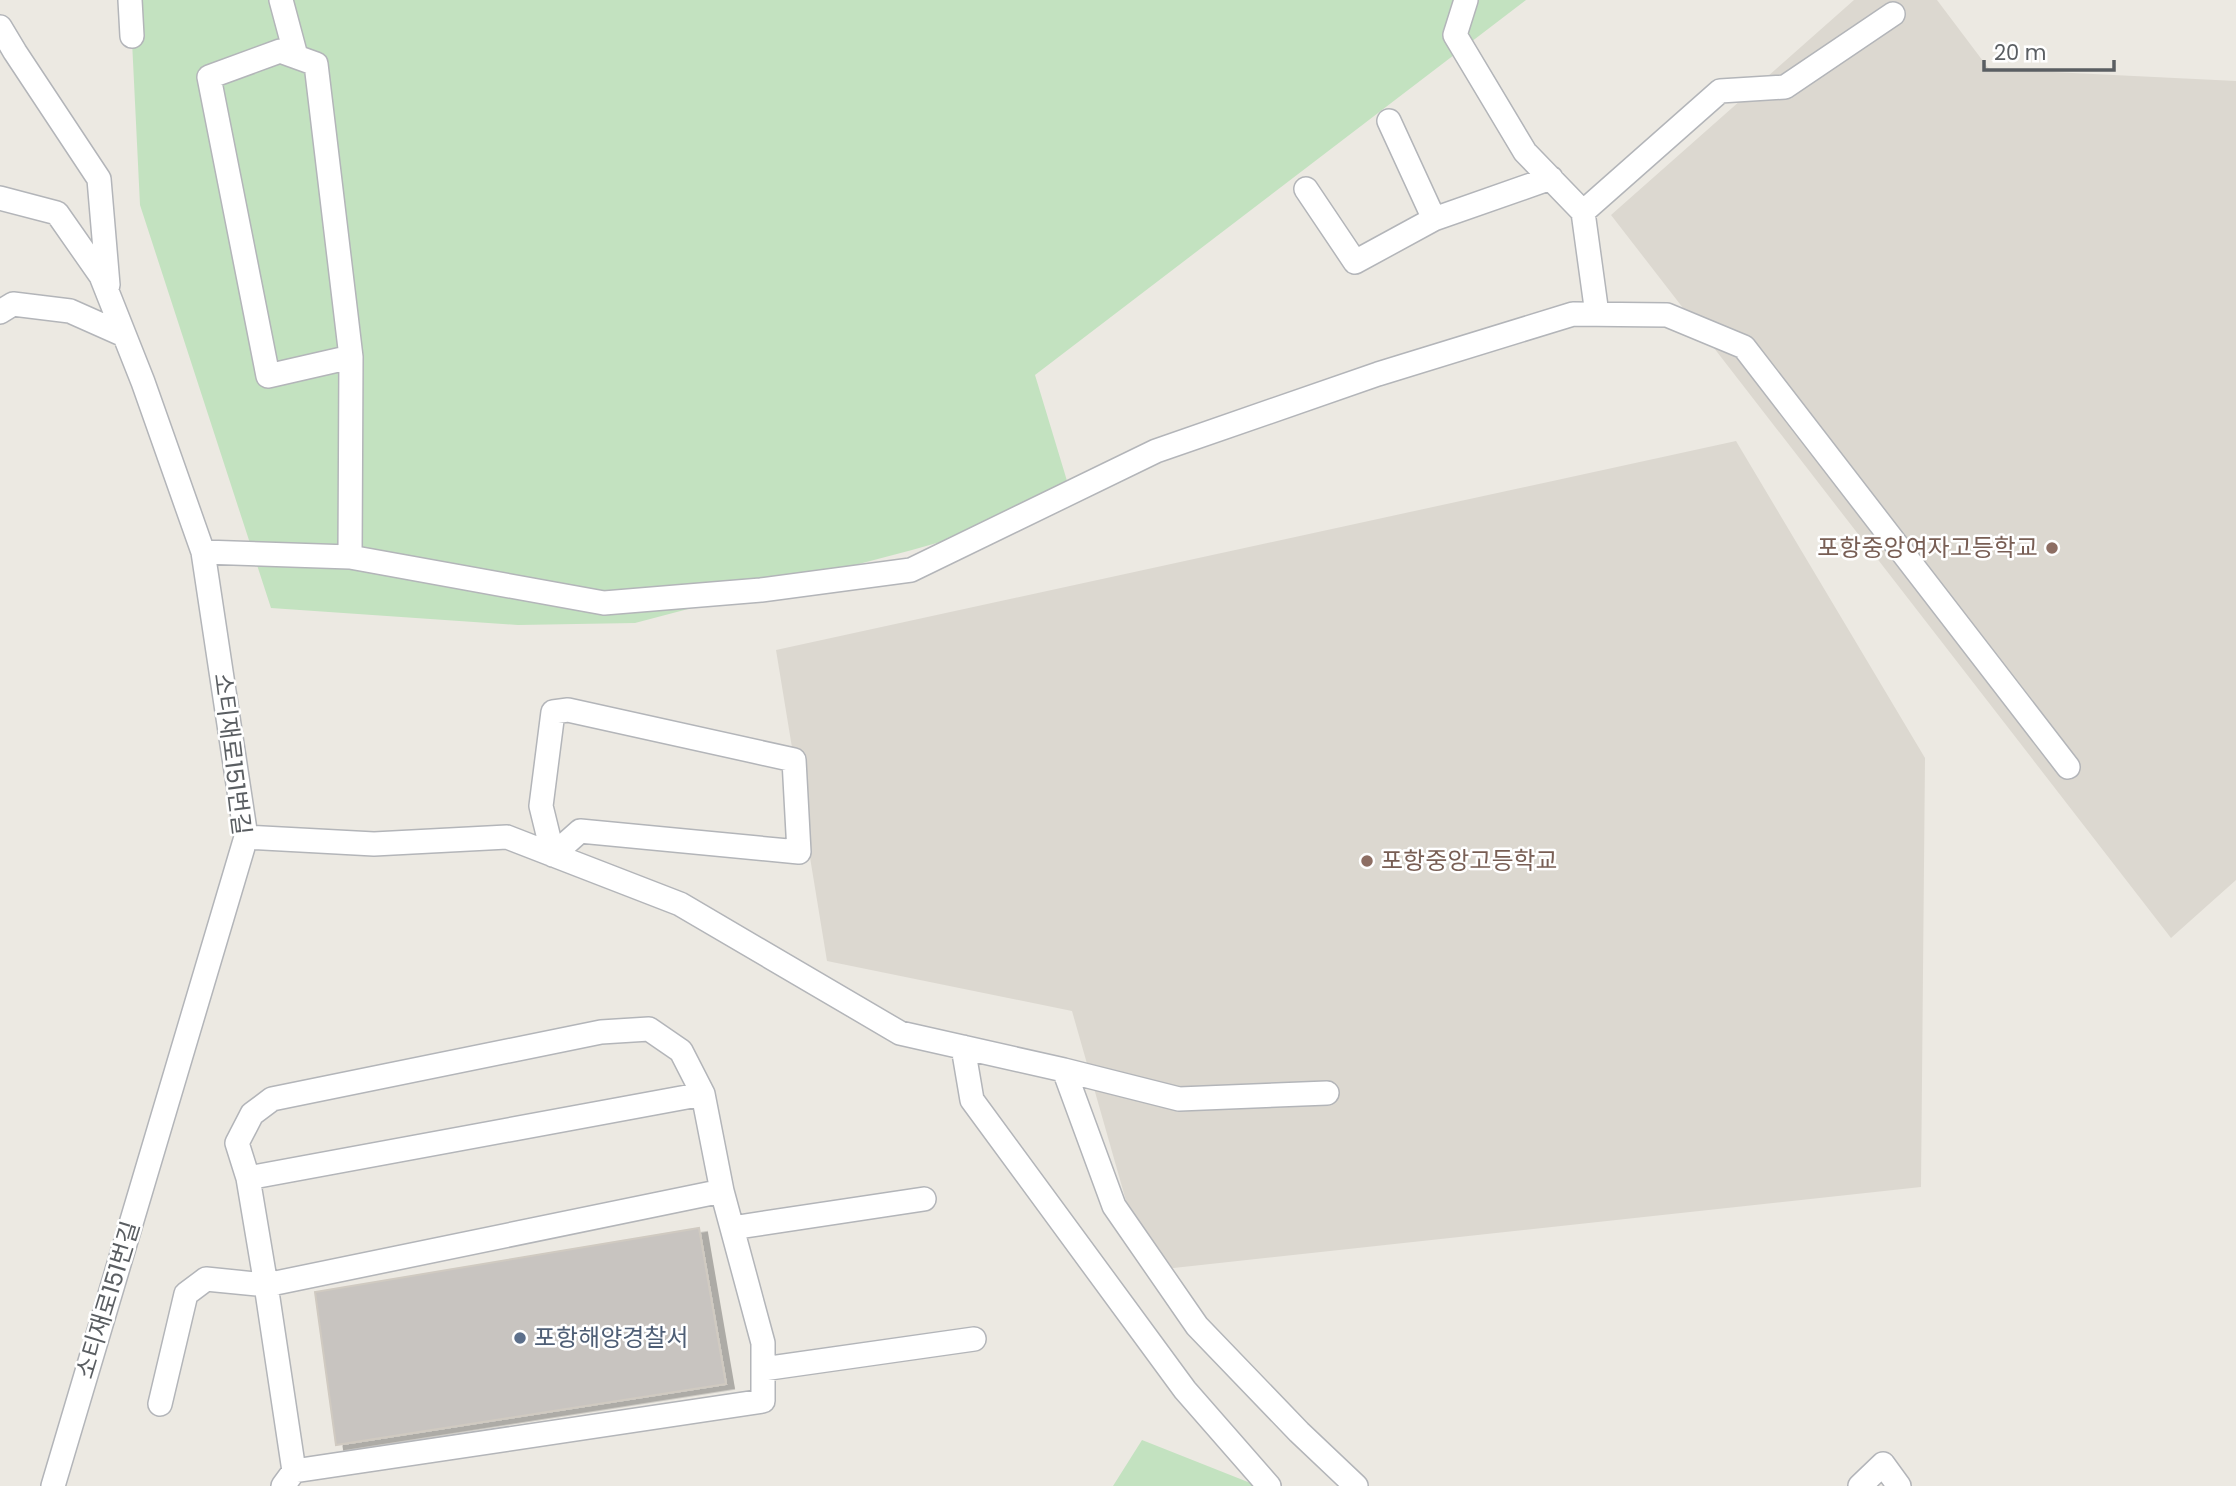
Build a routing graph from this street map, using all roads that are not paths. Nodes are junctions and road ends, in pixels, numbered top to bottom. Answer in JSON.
{"nodes":[{"id":1,"x":130,"y":0,"type":"edge"},
{"id":2,"x":281,"y":0,"type":"edge"},
{"id":3,"x":1466,"y":0,"type":"edge"},
{"id":4,"x":1893,"y":14,"type":"dead end"},
{"id":5,"x":0,"y":27,"type":"edge"},
{"id":6,"x":132,"y":36,"type":"dead end"},
{"id":7,"x":296,"y":56,"type":"junction"},
{"id":8,"x":1389,"y":121,"type":"dead end"},
{"id":9,"x":1551,"y":178,"type":"junction"},
{"id":10,"x":1306,"y":189,"type":"dead end"},
{"id":11,"x":0,"y":198,"type":"edge"},
{"id":12,"x":1583,"y":212,"type":"junction"},
{"id":13,"x":1434,"y":219,"type":"junction"},
{"id":14,"x":110,"y":299,"type":"junction"},
{"id":15,"x":0,"y":312,"type":"edge"},
{"id":16,"x":1597,"y":314,"type":"junction"},
{"id":17,"x":124,"y":335,"type":"junction"},
{"id":18,"x":351,"y":358,"type":"junction"},
{"id":19,"x":203,"y":552,"type":"junction"},
{"id":20,"x":349,"y":556,"type":"junction"},
{"id":21,"x":2068,"y":767,"type":"dead end"},
{"id":22,"x":246,"y":837,"type":"junction"},
{"id":23,"x":553,"y":855,"type":"junction"},
{"id":24,"x":963,"y":1047,"type":"junction"},
{"id":25,"x":1064,"y":1070,"type":"junction"},
{"id":26,"x":1327,"y":1093,"type":"dead end"},
{"id":27,"x":703,"y":1094,"type":"junction"},
{"id":28,"x":248,"y":1178,"type":"junction"},
{"id":29,"x":722,"y":1191,"type":"junction"},
{"id":30,"x":924,"y":1199,"type":"dead end"},
{"id":31,"x":732,"y":1228,"type":"junction"},
{"id":32,"x":266,"y":1285,"type":"junction"},
{"id":33,"x":974,"y":1339,"type":"dead end"},
{"id":34,"x":763,"y":1368,"type":"junction"},
{"id":35,"x":160,"y":1404,"type":"dead end"},
{"id":36,"x":289,"y":1478,"type":"edge"},
{"id":37,"x":53,"y":1486,"type":"edge"},
{"id":38,"x":1269,"y":1486,"type":"edge"},
{"id":39,"x":1356,"y":1486,"type":"edge"},
{"id":40,"x":1860,"y":1486,"type":"edge"},
{"id":41,"x":1899,"y":1486,"type":"edge"}],
"edges":[{"from":1,"to":6,"type":"lane"},
{"from":2,"to":7,"type":"lane"},
{"from":3,"to":9,"type":"lane"},
{"from":4,"to":12,"type":"lane"},
{"from":5,"to":14,"type":"lane"},
{"from":7,"to":18,"type":"lane"},
{"from":7,"to":18,"type":"lane"},
{"from":8,"to":13,"type":"lane"},
{"from":9,"to":12,"type":"lane"},
{"from":9,"to":13,"type":"lane"},
{"from":10,"to":13,"type":"lane"},
{"from":11,"to":14,"type":"lane","name":"소티재로151번길"},
{"from":12,"to":16,"type":"lane"},
{"from":14,"to":17,"type":"lane","name":"소티재로151번길"},
{"from":15,"to":17,"type":"lane"},
{"from":16,"to":20,"type":"lane"},
{"from":16,"to":21,"type":"lane"},
{"from":17,"to":19,"type":"lane","name":"소티재로151번길"},
{"from":18,"to":20,"type":"lane"},
{"from":19,"to":20,"type":"lane"},
{"from":19,"to":22,"type":"lane","name":"소티재로151번길"},
{"from":22,"to":23,"type":"lane"},
{"from":22,"to":37,"type":"lane","name":"소티재로151번길"},
{"from":23,"to":23,"type":"lane"},
{"from":23,"to":24,"type":"lane"},
{"from":24,"to":25,"type":"lane"},
{"from":24,"to":38,"type":"lane"},
{"from":25,"to":26,"type":"lane"},
{"from":25,"to":39,"type":"lane"},
{"from":27,"to":28,"type":"lane"},
{"from":27,"to":28,"type":"lane"},
{"from":27,"to":29,"type":"lane"},
{"from":28,"to":32,"type":"lane"},
{"from":29,"to":31,"type":"lane"},
{"from":29,"to":32,"type":"lane"},
{"from":30,"to":31,"type":"lane"},
{"from":31,"to":34,"type":"lane"},
{"from":32,"to":35,"type":"lane"},
{"from":32,"to":36,"type":"lane"},
{"from":33,"to":34,"type":"lane"},
{"from":34,"to":36,"type":"lane"},
{"from":40,"to":41,"type":"lane"}]}
